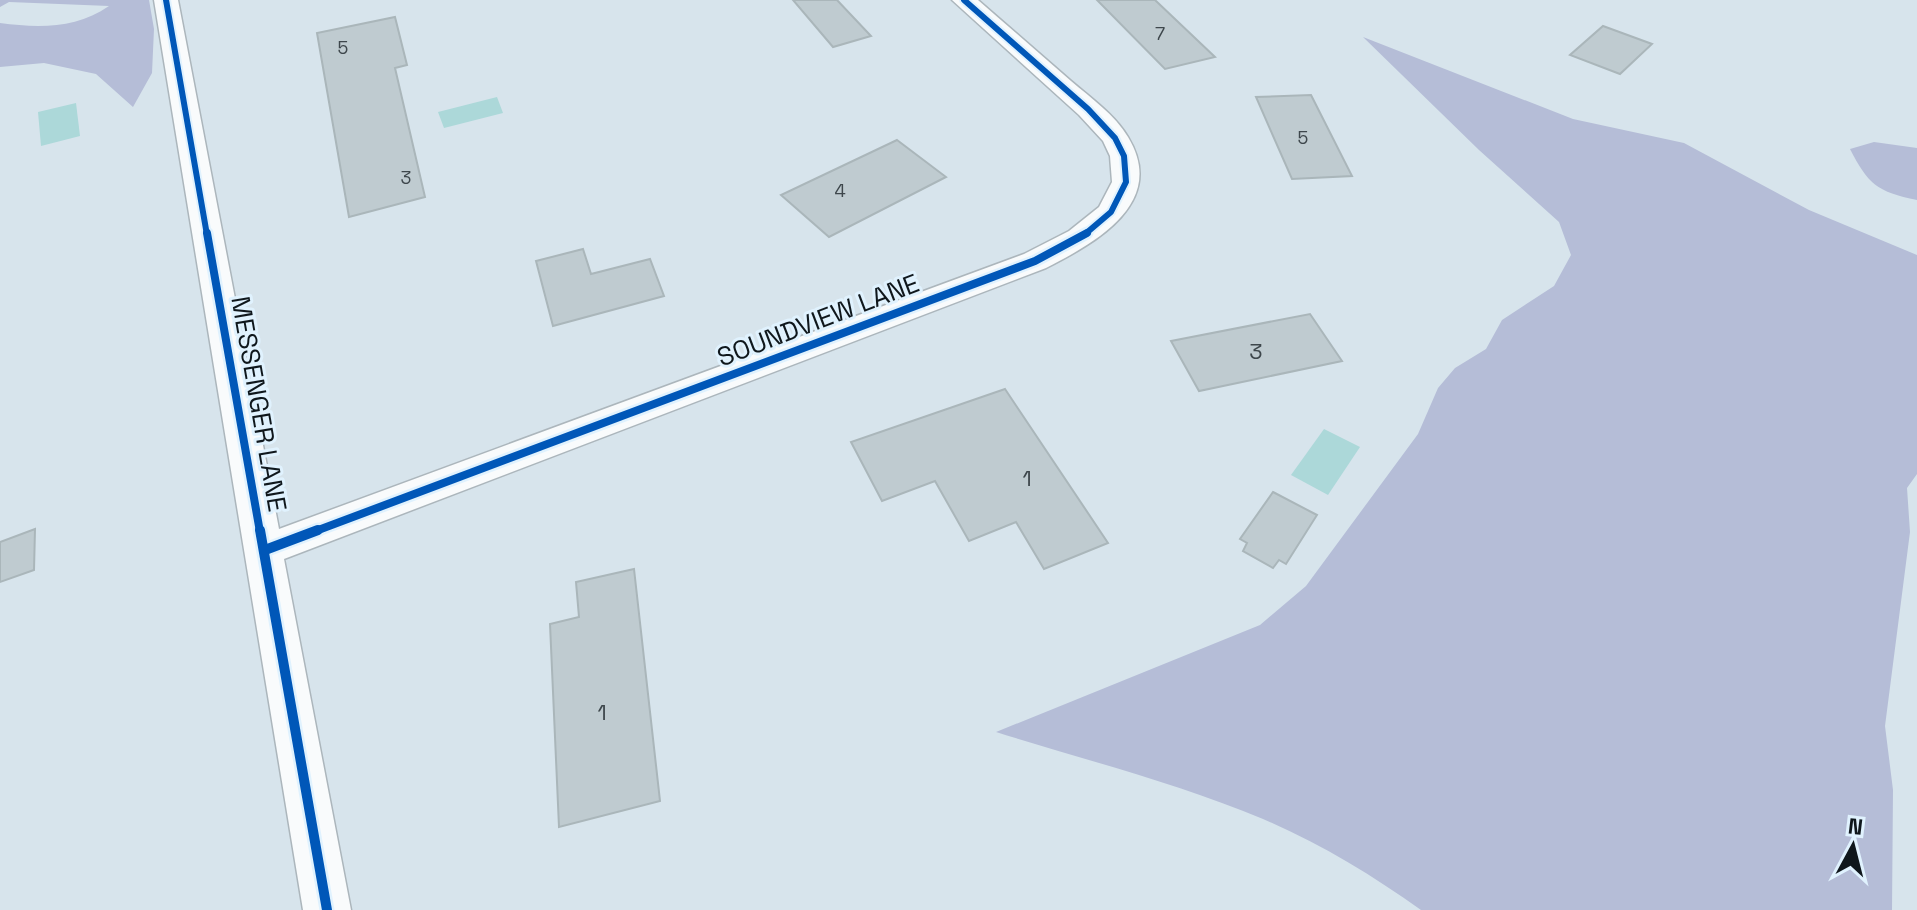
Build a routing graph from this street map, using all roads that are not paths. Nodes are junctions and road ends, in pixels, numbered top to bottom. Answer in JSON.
{"nodes":[{"id":1,"x":166,"y":0,"type":"edge"},
{"id":2,"x":964,"y":0,"type":"edge"},
{"id":3,"x":265,"y":550,"type":"junction"},
{"id":4,"x":327,"y":910,"type":"edge"}],
"edges":[{"from":1,"to":3,"type":"street","name":"MESSENGER LANE"},
{"from":2,"to":3,"type":"street","name":"SOUNDVIEW LANE"},
{"from":3,"to":4,"type":"street","name":"MESSENGER LANE"}]}
